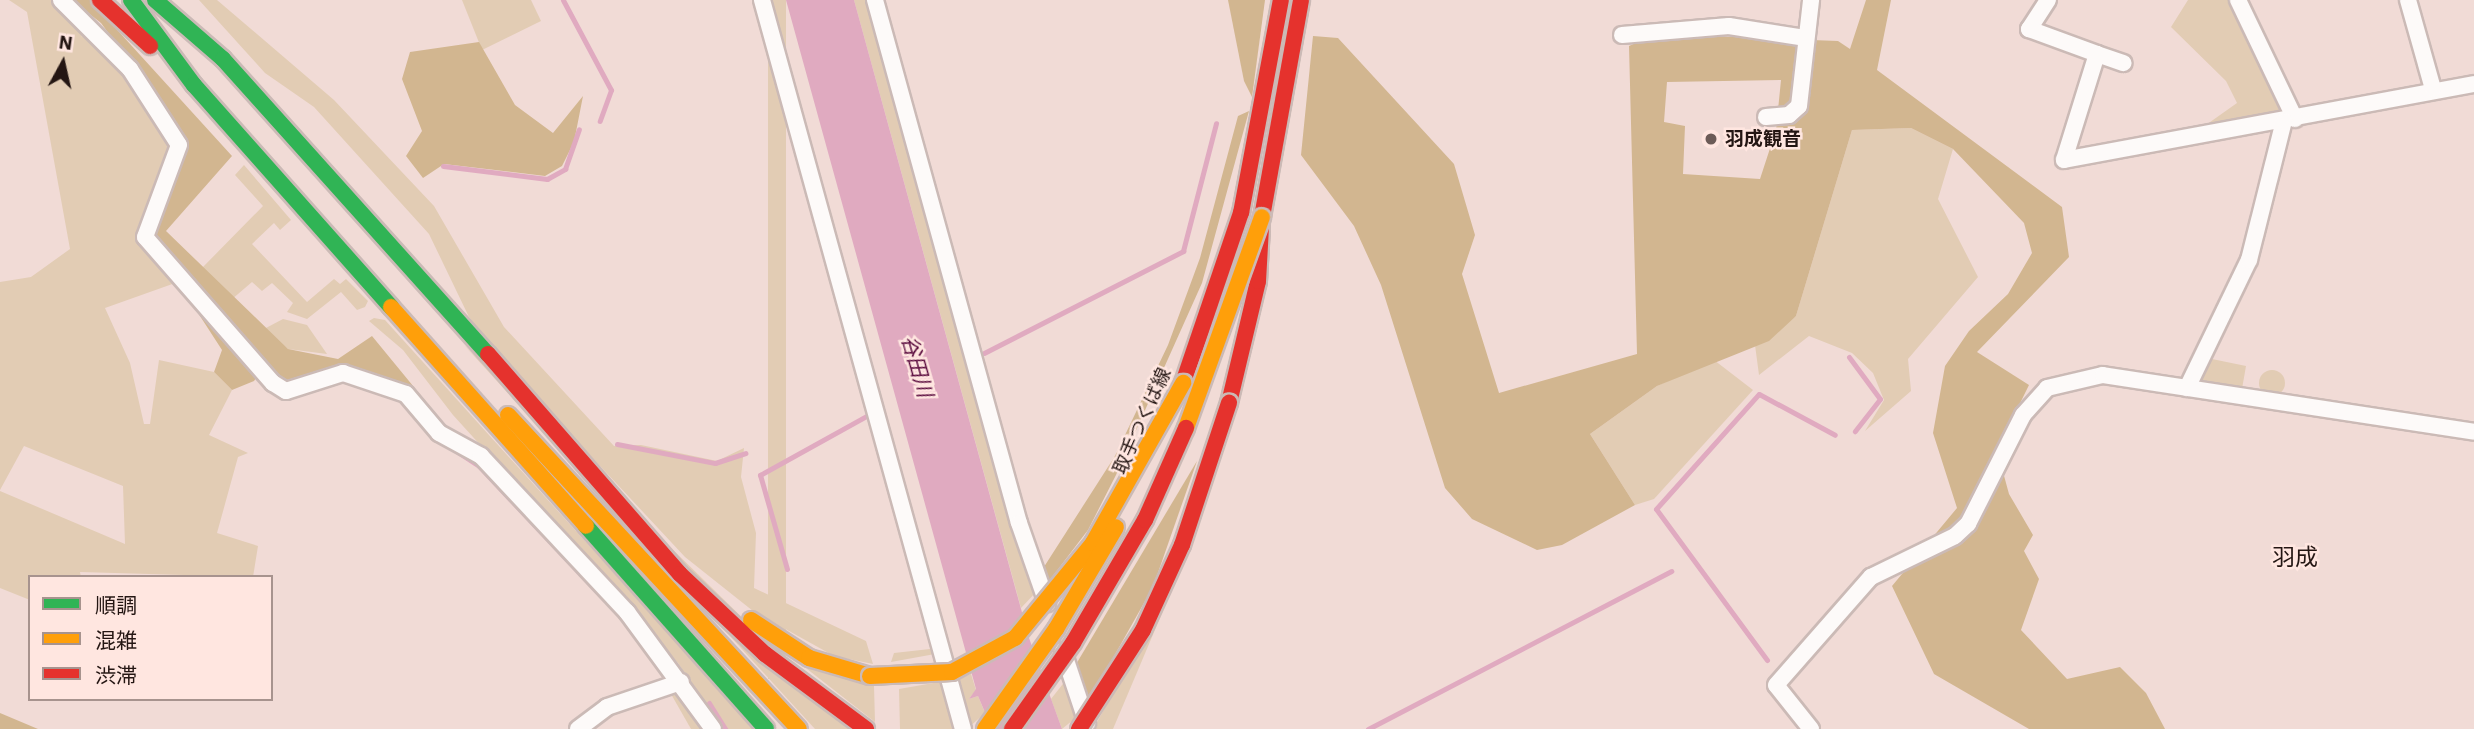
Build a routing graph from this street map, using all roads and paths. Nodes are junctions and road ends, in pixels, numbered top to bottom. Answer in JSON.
{"nodes":[{"id":1,"x":61,"y":0,"type":"edge"},
{"id":2,"x":100,"y":0,"type":"edge"},
{"id":3,"x":131,"y":0,"type":"edge"},
{"id":4,"x":155,"y":0,"type":"edge"},
{"id":5,"x":179,"y":0,"type":"edge"},
{"id":6,"x":762,"y":0,"type":"edge"},
{"id":7,"x":875,"y":0,"type":"edge"},
{"id":8,"x":1281,"y":0,"type":"edge"},
{"id":9,"x":1301,"y":0,"type":"edge"},
{"id":10,"x":1811,"y":0,"type":"edge"},
{"id":11,"x":2048,"y":0,"type":"edge"},
{"id":12,"x":2238,"y":0,"type":"edge"},
{"id":13,"x":2408,"y":0,"type":"edge"},
{"id":14,"x":1622,"y":35,"type":"dead end"},
{"id":15,"x":1806,"y":38,"type":"junction"},
{"id":16,"x":2097,"y":54,"type":"junction"},
{"id":17,"x":223,"y":59,"type":"junction"},
{"id":18,"x":2123,"y":64,"type":"dead end"},
{"id":19,"x":2474,"y":84,"type":"edge"},
{"id":20,"x":194,"y":85,"type":"junction"},
{"id":21,"x":2433,"y":89,"type":"junction"},
{"id":22,"x":1766,"y":117,"type":"dead end"},
{"id":23,"x":2289,"y":120,"type":"junction"},
{"id":24,"x":1262,"y":217,"type":"junction"},
{"id":25,"x":436,"y":350,"type":"junction"},
{"id":26,"x":1183,"y":383,"type":"junction"},
{"id":27,"x":2187,"y":387,"type":"junction"},
{"id":28,"x":2474,"y":432,"type":"edge"},
{"id":29,"x":654,"y":541,"type":"junction"},
{"id":30,"x":681,"y":682,"type":"junction"},
{"id":31,"x":578,"y":729,"type":"edge"},
{"id":32,"x":713,"y":729,"type":"edge"},
{"id":33,"x":766,"y":729,"type":"edge"},
{"id":34,"x":799,"y":729,"type":"edge"},
{"id":35,"x":865,"y":729,"type":"edge"},
{"id":36,"x":963,"y":729,"type":"edge"},
{"id":37,"x":985,"y":729,"type":"edge"},
{"id":38,"x":1012,"y":729,"type":"edge"},
{"id":39,"x":1079,"y":729,"type":"edge"},
{"id":40,"x":1090,"y":729,"type":"edge"},
{"id":41,"x":1811,"y":729,"type":"edge"}],
"edges":[{"from":1,"to":30,"type":"street"},
{"from":2,"to":20,"type":"main road"},
{"from":3,"to":20,"type":"main road"},
{"from":4,"to":17,"type":"main road"},
{"from":5,"to":17,"type":"main road"},
{"from":6,"to":36,"type":"street"},
{"from":7,"to":40,"type":"street"},
{"from":8,"to":26,"type":"main road","name":"取手つくば線"},
{"from":9,"to":24,"type":"main road"},
{"from":10,"to":15,"type":"street"},
{"from":11,"to":16,"type":"street"},
{"from":12,"to":23,"type":"street"},
{"from":13,"to":21,"type":"street"},
{"from":14,"to":15,"type":"street"},
{"from":15,"to":22,"type":"street"},
{"from":16,"to":18,"type":"street"},
{"from":16,"to":23,"type":"street"},
{"from":17,"to":29,"type":"main road"},
{"from":19,"to":21,"type":"street"},
{"from":20,"to":25,"type":"main road"},
{"from":21,"to":23,"type":"street"},
{"from":23,"to":27,"type":"street"},
{"from":24,"to":38,"type":"main road","bridge":true},
{"from":24,"to":39,"type":"main road","bridge":true},
{"from":25,"to":33,"type":"main road"},
{"from":25,"to":34,"type":"main road"},
{"from":26,"to":29,"type":"main road","bridge":true},
{"from":26,"to":37,"type":"main road","name":"取手つくば線","bridge":true},
{"from":27,"to":28,"type":"street"},
{"from":27,"to":41,"type":"street"},
{"from":29,"to":35,"type":"main road"},
{"from":30,"to":31,"type":"street"},
{"from":30,"to":32,"type":"street"}]}
